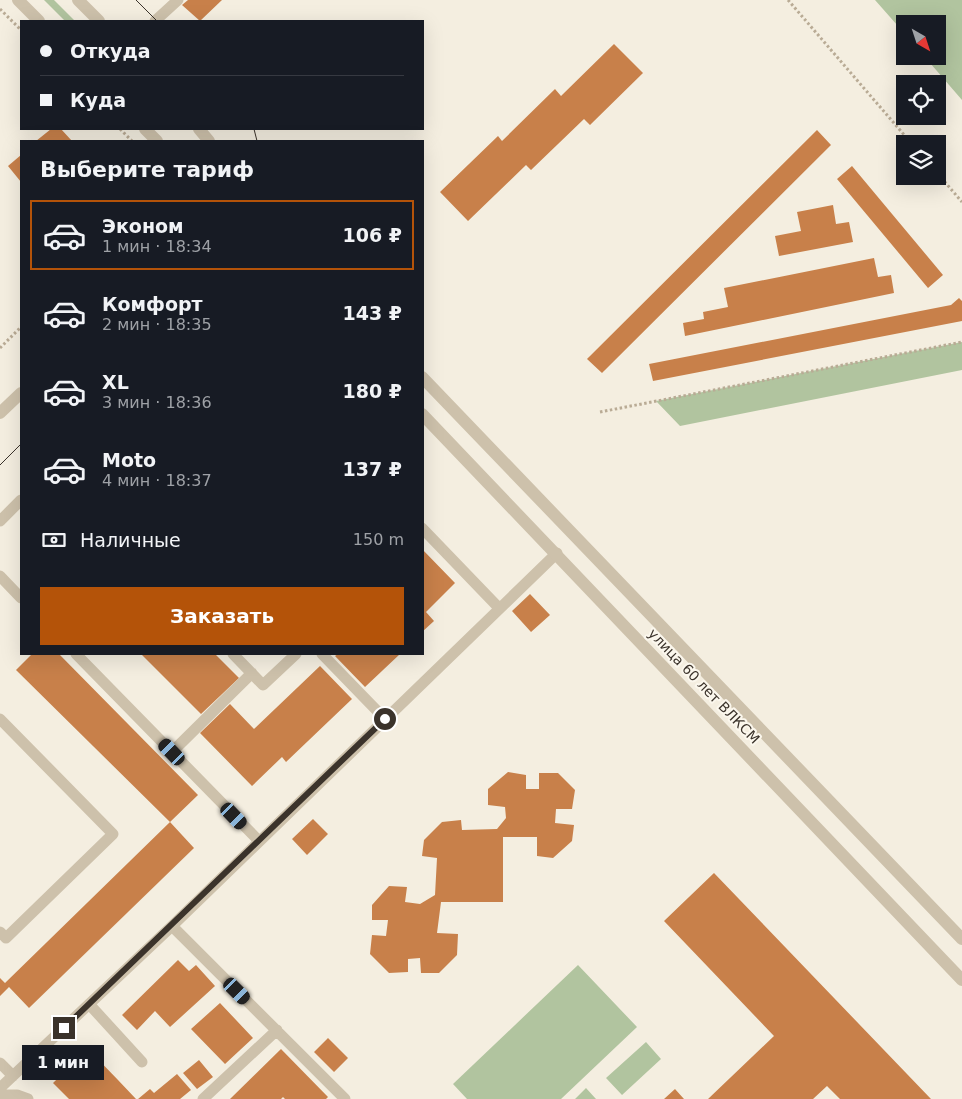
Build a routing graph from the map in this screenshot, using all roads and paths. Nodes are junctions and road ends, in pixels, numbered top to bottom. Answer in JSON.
{"nodes":[{"id":1,"x":18,"y":0,"type":"edge"},
{"id":2,"x":78,"y":0,"type":"edge"},
{"id":3,"x":178,"y":0,"type":"edge"},
{"id":4,"x":788,"y":0,"type":"edge"},
{"id":5,"x":0,"y":9,"type":"edge"},
{"id":6,"x":38,"y":20,"type":"edge"},
{"id":7,"x":98,"y":20,"type":"edge"},
{"id":8,"x":156,"y":20,"type":"edge"},
{"id":9,"x":20,"y":29,"type":"edge"},
{"id":10,"x":121,"y":130,"type":"edge"},
{"id":11,"x":146,"y":130,"type":"edge"},
{"id":12,"x":200,"y":130,"type":"edge"},
{"id":13,"x":904,"y":135,"type":"edge"},
{"id":14,"x":131,"y":140,"type":"edge"},
{"id":15,"x":156,"y":140,"type":"edge"},
{"id":16,"x":209,"y":140,"type":"edge"},
{"id":17,"x":946,"y":183,"type":"edge"},
{"id":18,"x":962,"y":202,"type":"edge"},
{"id":19,"x":20,"y":329,"type":"edge"},
{"id":20,"x":962,"y":342,"type":"edge"},
{"id":21,"x":0,"y":348,"type":"edge"},
{"id":22,"x":424,"y":379,"type":"edge"},
{"id":23,"x":20,"y":393,"type":"edge"},
{"id":24,"x":600,"y":412,"type":"dead end"},
{"id":25,"x":0,"y":413,"type":"edge"},
{"id":26,"x":424,"y":416,"type":"edge"},
{"id":27,"x":20,"y":501,"type":"edge"},
{"id":28,"x":0,"y":520,"type":"edge"},
{"id":29,"x":424,"y":530,"type":"edge"},
{"id":30,"x":556,"y":553,"type":"junction"},
{"id":31,"x":0,"y":576,"type":"edge"},
{"id":32,"x":20,"y":597,"type":"edge"},
{"id":33,"x":499,"y":608,"type":"junction"},
{"id":34,"x":77,"y":655,"type":"edge"},
{"id":35,"x":234,"y":655,"type":"edge"},
{"id":36,"x":295,"y":655,"type":"edge"},
{"id":37,"x":323,"y":655,"type":"edge"},
{"id":38,"x":252,"y":674,"type":"junction"},
{"id":39,"x":0,"y":719,"type":"edge"},
{"id":40,"x":385,"y":719,"type":"junction"},
{"id":41,"x":172,"y":752,"type":"junction"},
{"id":42,"x":259,"y":841,"type":"junction"},
{"id":43,"x":172,"y":926,"type":"junction"},
{"id":44,"x":0,"y":932,"type":"edge"},
{"id":45,"x":962,"y":938,"type":"edge"},
{"id":46,"x":962,"y":980,"type":"edge"},
{"id":47,"x":89,"y":1004,"type":"junction"},
{"id":48,"x":276,"y":1030,"type":"junction"},
{"id":49,"x":142,"y":1062,"type":"dead end"},
{"id":50,"x":0,"y":1063,"type":"edge"},
{"id":51,"x":13,"y":1076,"type":"junction"},
{"id":52,"x":0,"y":1088,"type":"edge"},
{"id":53,"x":0,"y":1095,"type":"edge"},
{"id":54,"x":28,"y":1099,"type":"edge"},
{"id":55,"x":203,"y":1099,"type":"edge"},
{"id":56,"x":345,"y":1099,"type":"edge"}],
"edges":[{"from":1,"to":6,"type":"street"},
{"from":2,"to":7,"type":"street"},
{"from":3,"to":8,"type":"lane"},
{"from":4,"to":13,"type":"path"},
{"from":5,"to":9,"type":"path"},
{"from":10,"to":14,"type":"path"},
{"from":11,"to":15,"type":"street"},
{"from":12,"to":16,"type":"street"},
{"from":17,"to":18,"type":"path"},
{"from":19,"to":21,"type":"path"},
{"from":20,"to":24,"type":"path"},
{"from":22,"to":45,"type":"street","name":"улица 60 лет ВЛКСМ"},
{"from":23,"to":25,"type":"street"},
{"from":26,"to":30,"type":"street","name":"улица 60 лет ВЛКСМ"},
{"from":27,"to":28,"type":"lane"},
{"from":29,"to":33,"type":"lane"},
{"from":30,"to":33,"type":"lane"},
{"from":30,"to":46,"type":"street","name":"улица 60 лет ВЛКСМ"},
{"from":31,"to":32,"type":"lane"},
{"from":33,"to":40,"type":"lane"},
{"from":34,"to":41,"type":"lane"},
{"from":35,"to":38,"type":"lane"},
{"from":36,"to":38,"type":"lane"},
{"from":37,"to":40,"type":"lane"},
{"from":38,"to":41,"type":"lane"},
{"from":39,"to":44,"type":"lane"},
{"from":40,"to":42,"type":"lane"},
{"from":41,"to":42,"type":"lane"},
{"from":42,"to":43,"type":"lane"},
{"from":43,"to":47,"type":"lane"},
{"from":43,"to":48,"type":"lane"},
{"from":47,"to":49,"type":"lane"},
{"from":47,"to":51,"type":"lane"},
{"from":48,"to":55,"type":"lane"},
{"from":48,"to":56,"type":"lane"},
{"from":50,"to":51,"type":"lane"},
{"from":51,"to":52,"type":"lane"},
{"from":53,"to":54,"type":"lane"}]}
